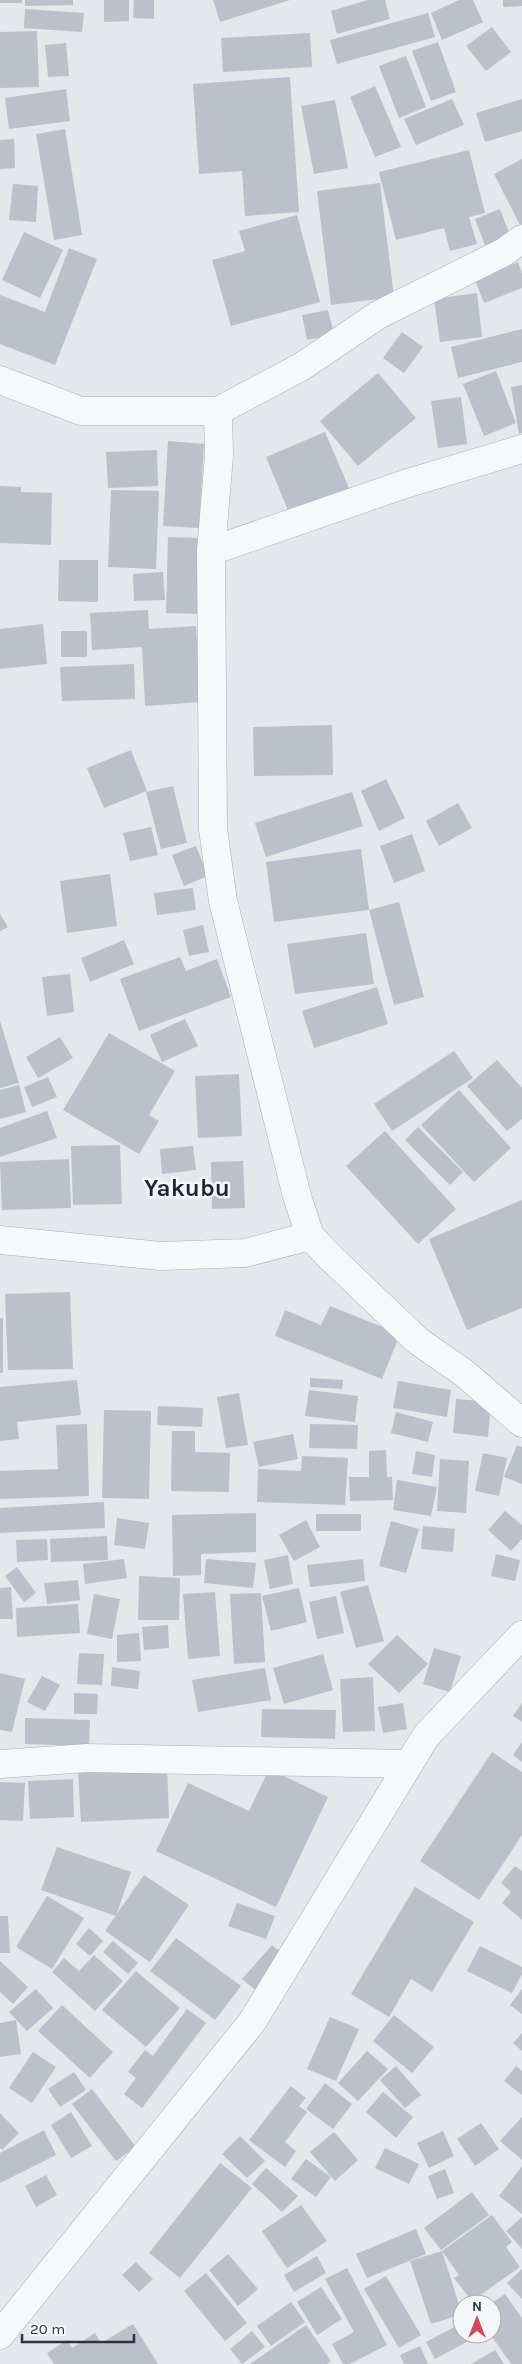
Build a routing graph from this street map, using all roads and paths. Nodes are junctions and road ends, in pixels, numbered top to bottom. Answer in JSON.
{"nodes":[{"id":1,"x":522,"y":239,"type":"edge"},
{"id":2,"x":0,"y":380,"type":"edge"},
{"id":3,"x":218,"y":411,"type":"junction"},
{"id":4,"x":522,"y":449,"type":"edge"},
{"id":5,"x":211,"y":551,"type":"junction"},
{"id":6,"x":310,"y":1236,"type":"junction"},
{"id":7,"x":0,"y":1240,"type":"edge"},
{"id":8,"x":522,"y":1423,"type":"edge"},
{"id":9,"x":522,"y":1635,"type":"edge"},
{"id":10,"x":0,"y":1764,"type":"edge"},
{"id":11,"x":408,"y":1764,"type":"junction"},
{"id":12,"x":0,"y":2335,"type":"edge"}],
"edges":[{"from":1,"to":3,"type":"street"},
{"from":2,"to":3,"type":"street"},
{"from":3,"to":5,"type":"street"},
{"from":4,"to":5,"type":"street"},
{"from":5,"to":6,"type":"street"},
{"from":6,"to":7,"type":"street"},
{"from":6,"to":8,"type":"street"},
{"from":9,"to":11,"type":"street"},
{"from":10,"to":11,"type":"street"},
{"from":11,"to":12,"type":"street"}]}
